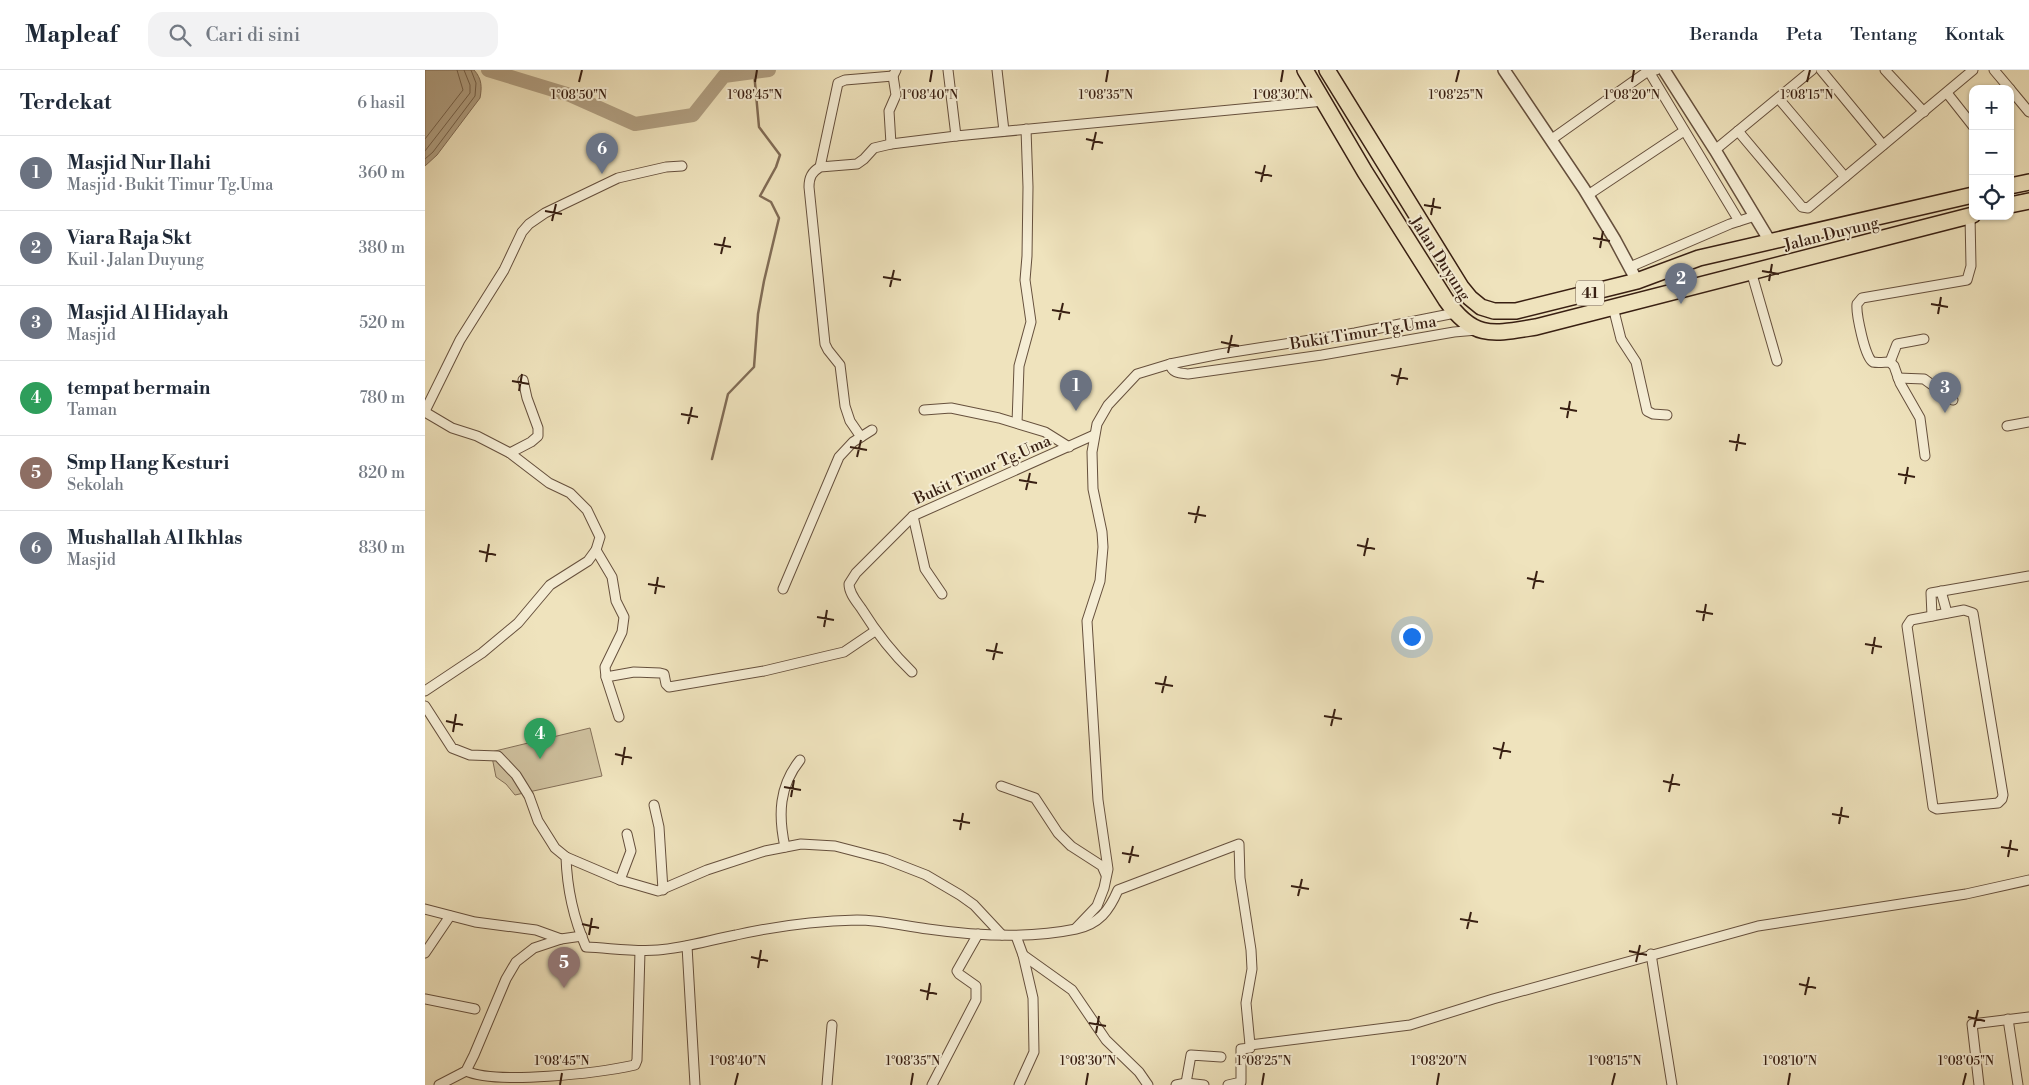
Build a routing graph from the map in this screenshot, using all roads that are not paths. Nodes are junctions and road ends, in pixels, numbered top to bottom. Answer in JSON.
{"nodes":[{"id":1,"x":948,"y":70,"type":"edge"},
{"id":2,"x":997,"y":70,"type":"edge"},
{"id":3,"x":1305,"y":70,"type":"edge"},
{"id":4,"x":1504,"y":70,"type":"edge"},
{"id":5,"x":1648,"y":70,"type":"edge"},
{"id":6,"x":1656,"y":70,"type":"edge"},
{"id":7,"x":1664,"y":70,"type":"edge"},
{"id":8,"x":1812,"y":70,"type":"edge"},
{"id":9,"x":1821,"y":70,"type":"edge"},
{"id":10,"x":1973,"y":70,"type":"edge"},
{"id":11,"x":1888,"y":71,"type":"edge"},
{"id":12,"x":1999,"y":72,"type":"edge"},
{"id":13,"x":894,"y":73,"type":"edge"},
{"id":14,"x":1330,"y":75,"type":"edge"},
{"id":15,"x":2007,"y":85,"type":"edge"},
{"id":16,"x":1947,"y":93,"type":"junction"},
{"id":17,"x":2014,"y":94,"type":"edge"},
{"id":18,"x":1321,"y":97,"type":"junction"},
{"id":19,"x":1779,"y":99,"type":"junction"},
{"id":20,"x":1924,"y":112,"type":"junction"},
{"id":21,"x":2029,"y":112,"type":"edge"},
{"id":22,"x":1969,"y":121,"type":"edge"},
{"id":23,"x":1698,"y":125,"type":"junction"},
{"id":24,"x":1026,"y":129,"type":"junction"},
{"id":25,"x":1004,"y":131,"type":"junction"},
{"id":26,"x":1738,"y":131,"type":"junction"},
{"id":27,"x":1685,"y":133,"type":"junction"},
{"id":28,"x":956,"y":136,"type":"junction"},
{"id":29,"x":1552,"y":139,"type":"junction"},
{"id":30,"x":891,"y":144,"type":"junction"},
{"id":31,"x":1883,"y":145,"type":"junction"},
{"id":32,"x":1715,"y":150,"type":"junction"},
{"id":33,"x":682,"y":166,"type":"dead end"},
{"id":34,"x":820,"y":167,"type":"junction"},
{"id":35,"x":1845,"y":177,"type":"junction"},
{"id":36,"x":2029,"y":182,"type":"edge"},
{"id":37,"x":2014,"y":185,"type":"edge"},
{"id":38,"x":1588,"y":195,"type":"junction"},
{"id":39,"x":1969,"y":196,"type":"edge"},
{"id":40,"x":2029,"y":201,"type":"edge"},
{"id":41,"x":2014,"y":204,"type":"edge"},
{"id":42,"x":1755,"y":216,"type":"junction"},
{"id":43,"x":1969,"y":216,"type":"edge"},
{"id":44,"x":1971,"y":220,"type":"edge"},
{"id":45,"x":1739,"y":221,"type":"junction"},
{"id":46,"x":1771,"y":243,"type":"junction"},
{"id":47,"x":1717,"y":255,"type":"junction"},
{"id":48,"x":1681,"y":265,"type":"junction"},
{"id":49,"x":1630,"y":267,"type":"junction"},
{"id":50,"x":1751,"y":271,"type":"junction"},
{"id":51,"x":1725,"y":278,"type":"junction"},
{"id":52,"x":1637,"y":281,"type":"junction"},
{"id":53,"x":1689,"y":287,"type":"junction"},
{"id":54,"x":1613,"y":307,"type":"junction"},
{"id":55,"x":1455,"y":313,"type":"junction"},
{"id":56,"x":1477,"y":330,"type":"junction"},
{"id":57,"x":1924,"y":339,"type":"dead end"},
{"id":58,"x":1777,"y":361,"type":"dead end"},
{"id":59,"x":1890,"y":362,"type":"junction"},
{"id":60,"x":1170,"y":364,"type":"junction"},
{"id":61,"x":1898,"y":378,"type":"junction"},
{"id":62,"x":523,"y":380,"type":"dead end"},
{"id":63,"x":1953,"y":400,"type":"dead end"},
{"id":64,"x":924,"y":410,"type":"dead end"},
{"id":65,"x":425,"y":412,"type":"edge"},
{"id":66,"x":1667,"y":416,"type":"dead end"},
{"id":67,"x":2029,"y":422,"type":"edge"},
{"id":68,"x":1017,"y":424,"type":"junction"},
{"id":69,"x":2007,"y":426,"type":"dead end"},
{"id":70,"x":872,"y":430,"type":"dead end"},
{"id":71,"x":1095,"y":435,"type":"junction"},
{"id":72,"x":861,"y":437,"type":"junction"},
{"id":73,"x":1069,"y":447,"type":"junction"},
{"id":74,"x":510,"y":453,"type":"junction"},
{"id":75,"x":1925,"y":456,"type":"dead end"},
{"id":76,"x":913,"y":516,"type":"junction"},
{"id":77,"x":596,"y":550,"type":"junction"},
{"id":78,"x":2029,"y":576,"type":"edge"},
{"id":79,"x":783,"y":589,"type":"dead end"},
{"id":80,"x":1936,"y":592,"type":"junction"},
{"id":81,"x":942,"y":594,"type":"dead end"},
{"id":82,"x":1947,"y":613,"type":"junction"},
{"id":83,"x":1932,"y":616,"type":"junction"},
{"id":84,"x":875,"y":631,"type":"junction"},
{"id":85,"x":912,"y":672,"type":"dead end"},
{"id":86,"x":606,"y":677,"type":"junction"},
{"id":87,"x":425,"y":691,"type":"edge"},
{"id":88,"x":425,"y":706,"type":"edge"},
{"id":89,"x":619,"y":716,"type":"dead end"},
{"id":90,"x":800,"y":760,"type":"dead end"},
{"id":91,"x":1001,"y":786,"type":"dead end"},
{"id":92,"x":654,"y":805,"type":"dead end"},
{"id":93,"x":627,"y":834,"type":"dead end"},
{"id":94,"x":785,"y":847,"type":"junction"},
{"id":95,"x":566,"y":857,"type":"junction"},
{"id":96,"x":1107,"y":877,"type":"junction"},
{"id":97,"x":620,"y":880,"type":"junction"},
{"id":98,"x":2029,"y":880,"type":"edge"},
{"id":99,"x":663,"y":890,"type":"junction"},
{"id":100,"x":425,"y":909,"type":"edge"},
{"id":101,"x":450,"y":916,"type":"junction"},
{"id":102,"x":1075,"y":929,"type":"junction"},
{"id":103,"x":978,"y":934,"type":"junction"},
{"id":104,"x":582,"y":936,"type":"junction"},
{"id":105,"x":1002,"y":936,"type":"junction"},
{"id":106,"x":1016,"y":936,"type":"junction"},
{"id":107,"x":561,"y":939,"type":"junction"},
{"id":108,"x":687,"y":946,"type":"junction"},
{"id":109,"x":640,"y":951,"type":"junction"},
{"id":110,"x":425,"y":953,"type":"edge"},
{"id":111,"x":1651,"y":954,"type":"junction"},
{"id":112,"x":1023,"y":955,"type":"junction"},
{"id":113,"x":425,"y":999,"type":"edge"},
{"id":114,"x":475,"y":1009,"type":"dead end"},
{"id":115,"x":2029,"y":1016,"type":"edge"},
{"id":116,"x":2008,"y":1019,"type":"junction"},
{"id":117,"x":833,"y":1025,"type":"dead end"},
{"id":118,"x":1250,"y":1045,"type":"junction"},
{"id":119,"x":1221,"y":1058,"type":"dead end"},
{"id":120,"x":466,"y":1071,"type":"junction"},
{"id":121,"x":1186,"y":1083,"type":"junction"},
{"id":122,"x":439,"y":1085,"type":"edge"},
{"id":123,"x":695,"y":1085,"type":"edge"},
{"id":124,"x":827,"y":1085,"type":"edge"},
{"id":125,"x":932,"y":1085,"type":"edge"},
{"id":126,"x":1019,"y":1085,"type":"edge"},
{"id":127,"x":1148,"y":1085,"type":"edge"},
{"id":128,"x":1176,"y":1085,"type":"edge"},
{"id":129,"x":1204,"y":1085,"type":"edge"},
{"id":130,"x":1228,"y":1085,"type":"edge"},
{"id":131,"x":1672,"y":1085,"type":"edge"},
{"id":132,"x":1979,"y":1085,"type":"edge"},
{"id":133,"x":2018,"y":1085,"type":"edge"}],
"edges":[{"from":1,"to":28,"type":"street"},
{"from":2,"to":25,"type":"street"},
{"from":3,"to":18,"type":"highway","name":"Jalan Duyung"},
{"from":4,"to":29,"type":"street"},
{"from":5,"to":6,"type":"street"},
{"from":5,"to":27,"type":"street"},
{"from":5,"to":29,"type":"street"},
{"from":7,"to":23,"type":"street"},
{"from":8,"to":19,"type":"street"},
{"from":9,"to":31,"type":"street"},
{"from":10,"to":16,"type":"street"},
{"from":11,"to":20,"type":"street"},
{"from":12,"to":15,"type":"street"},
{"from":13,"to":30,"type":"street"},
{"from":13,"to":34,"type":"street"},
{"from":14,"to":18,"type":"highway"},
{"from":14,"to":52,"type":"highway","name":"Jalan Duyung","number":"41"},
{"from":16,"to":20,"type":"street"},
{"from":16,"to":22,"type":"street"},
{"from":17,"to":21,"type":"street"},
{"from":18,"to":24,"type":"street"},
{"from":18,"to":55,"type":"highway","name":"Jalan Duyung"},
{"from":19,"to":26,"type":"street"},
{"from":19,"to":35,"type":"street"},
{"from":20,"to":31,"type":"street"},
{"from":23,"to":27,"type":"street"},
{"from":23,"to":32,"type":"street"},
{"from":24,"to":25,"type":"street"},
{"from":24,"to":68,"type":"street"},
{"from":25,"to":28,"type":"street"},
{"from":26,"to":32,"type":"street"},
{"from":26,"to":35,"type":"street"},
{"from":27,"to":38,"type":"street"},
{"from":27,"to":45,"type":"street"},
{"from":28,"to":30,"type":"street"},
{"from":29,"to":38,"type":"street"},
{"from":30,"to":34,"type":"street"},
{"from":31,"to":35,"type":"street"},
{"from":32,"to":42,"type":"street"},
{"from":33,"to":65,"type":"street"},
{"from":34,"to":72,"type":"street"},
{"from":36,"to":37,"type":"highway"},
{"from":38,"to":49,"type":"street"},
{"from":39,"to":46,"type":"highway","name":"Jalan Duyung","number":"41"},
{"from":40,"to":41,"type":"highway"},
{"from":42,"to":45,"type":"street"},
{"from":42,"to":46,"type":"street"},
{"from":43,"to":50,"type":"highway","name":"Jalan Duyung","number":"41"},
{"from":44,"to":59,"type":"street"},
{"from":45,"to":49,"type":"street"},
{"from":46,"to":47,"type":"highway","name":"Jalan Duyung","number":"41"},
{"from":47,"to":48,"type":"highway","name":"Jalan Duyung","number":"41"},
{"from":47,"to":51,"type":"highway"},
{"from":48,"to":52,"type":"highway","name":"Jalan Duyung","number":"41"},
{"from":48,"to":53,"type":"highway"},
{"from":49,"to":52,"type":"street"},
{"from":50,"to":51,"type":"highway","name":"Jalan Duyung","number":"41"},
{"from":50,"to":58,"type":"street"},
{"from":51,"to":53,"type":"highway","name":"Jalan Duyung","number":"41"},
{"from":53,"to":54,"type":"highway","name":"Jalan Duyung","number":"41"},
{"from":54,"to":56,"type":"highway","name":"Jalan Duyung","number":"41"},
{"from":54,"to":66,"type":"street"},
{"from":55,"to":56,"type":"highway","name":"Jalan Duyung"},
{"from":55,"to":60,"type":"street","name":"Bukit Timur Tg.Uma"},
{"from":56,"to":60,"type":"street","name":"Bukit Timur Tg.Uma"},
{"from":57,"to":59,"type":"street"},
{"from":59,"to":61,"type":"street"},
{"from":60,"to":71,"type":"street","name":"Bukit Timur Tg.Uma"},
{"from":61,"to":63,"type":"street"},
{"from":61,"to":75,"type":"street"},
{"from":62,"to":74,"type":"street"},
{"from":64,"to":68,"type":"street"},
{"from":65,"to":74,"type":"street"},
{"from":67,"to":69,"type":"street"},
{"from":68,"to":73,"type":"street"},
{"from":70,"to":72,"type":"street"},
{"from":71,"to":73,"type":"street","name":"Bukit Timur Tg.Uma"},
{"from":71,"to":96,"type":"street"},
{"from":72,"to":79,"type":"street"},
{"from":73,"to":76,"type":"street","name":"Bukit Timur Tg.Uma"},
{"from":74,"to":77,"type":"street"},
{"from":76,"to":81,"type":"street"},
{"from":76,"to":84,"type":"street","name":"Bukit Timur Tg.Uma"},
{"from":77,"to":86,"type":"street"},
{"from":77,"to":87,"type":"street"},
{"from":78,"to":80,"type":"street"},
{"from":80,"to":82,"type":"street"},
{"from":80,"to":83,"type":"street"},
{"from":82,"to":83,"type":"street"},
{"from":82,"to":83,"type":"street"},
{"from":84,"to":85,"type":"street","name":"Bukit Timur Tg.Uma"},
{"from":84,"to":86,"type":"street"},
{"from":86,"to":89,"type":"street"},
{"from":88,"to":95,"type":"street"},
{"from":90,"to":94,"type":"street"},
{"from":91,"to":96,"type":"street"},
{"from":92,"to":99,"type":"street"},
{"from":93,"to":97,"type":"street"},
{"from":94,"to":99,"type":"street"},
{"from":94,"to":105,"type":"street"},
{"from":95,"to":97,"type":"street"},
{"from":95,"to":104,"type":"street"},
{"from":96,"to":102,"type":"street"},
{"from":97,"to":99,"type":"street"},
{"from":98,"to":111,"type":"street"},
{"from":100,"to":101,"type":"street"},
{"from":101,"to":107,"type":"street"},
{"from":101,"to":110,"type":"street"},
{"from":102,"to":106,"type":"street"},
{"from":102,"to":118,"type":"street"},
{"from":103,"to":105,"type":"street"},
{"from":103,"to":108,"type":"street"},
{"from":103,"to":125,"type":"street"},
{"from":104,"to":107,"type":"street"},
{"from":104,"to":109,"type":"street"},
{"from":105,"to":106,"type":"street"},
{"from":106,"to":112,"type":"street"},
{"from":107,"to":120,"type":"street"},
{"from":108,"to":109,"type":"street"},
{"from":108,"to":123,"type":"street"},
{"from":109,"to":120,"type":"street"},
{"from":111,"to":118,"type":"street"},
{"from":111,"to":131,"type":"street"},
{"from":112,"to":126,"type":"street"},
{"from":112,"to":127,"type":"street"},
{"from":113,"to":114,"type":"street"},
{"from":115,"to":116,"type":"street"},
{"from":116,"to":132,"type":"street"},
{"from":116,"to":133,"type":"street"},
{"from":117,"to":124,"type":"street"},
{"from":118,"to":130,"type":"street"},
{"from":119,"to":121,"type":"street"},
{"from":120,"to":122,"type":"street"},
{"from":121,"to":128,"type":"street"},
{"from":121,"to":129,"type":"street"}]}
